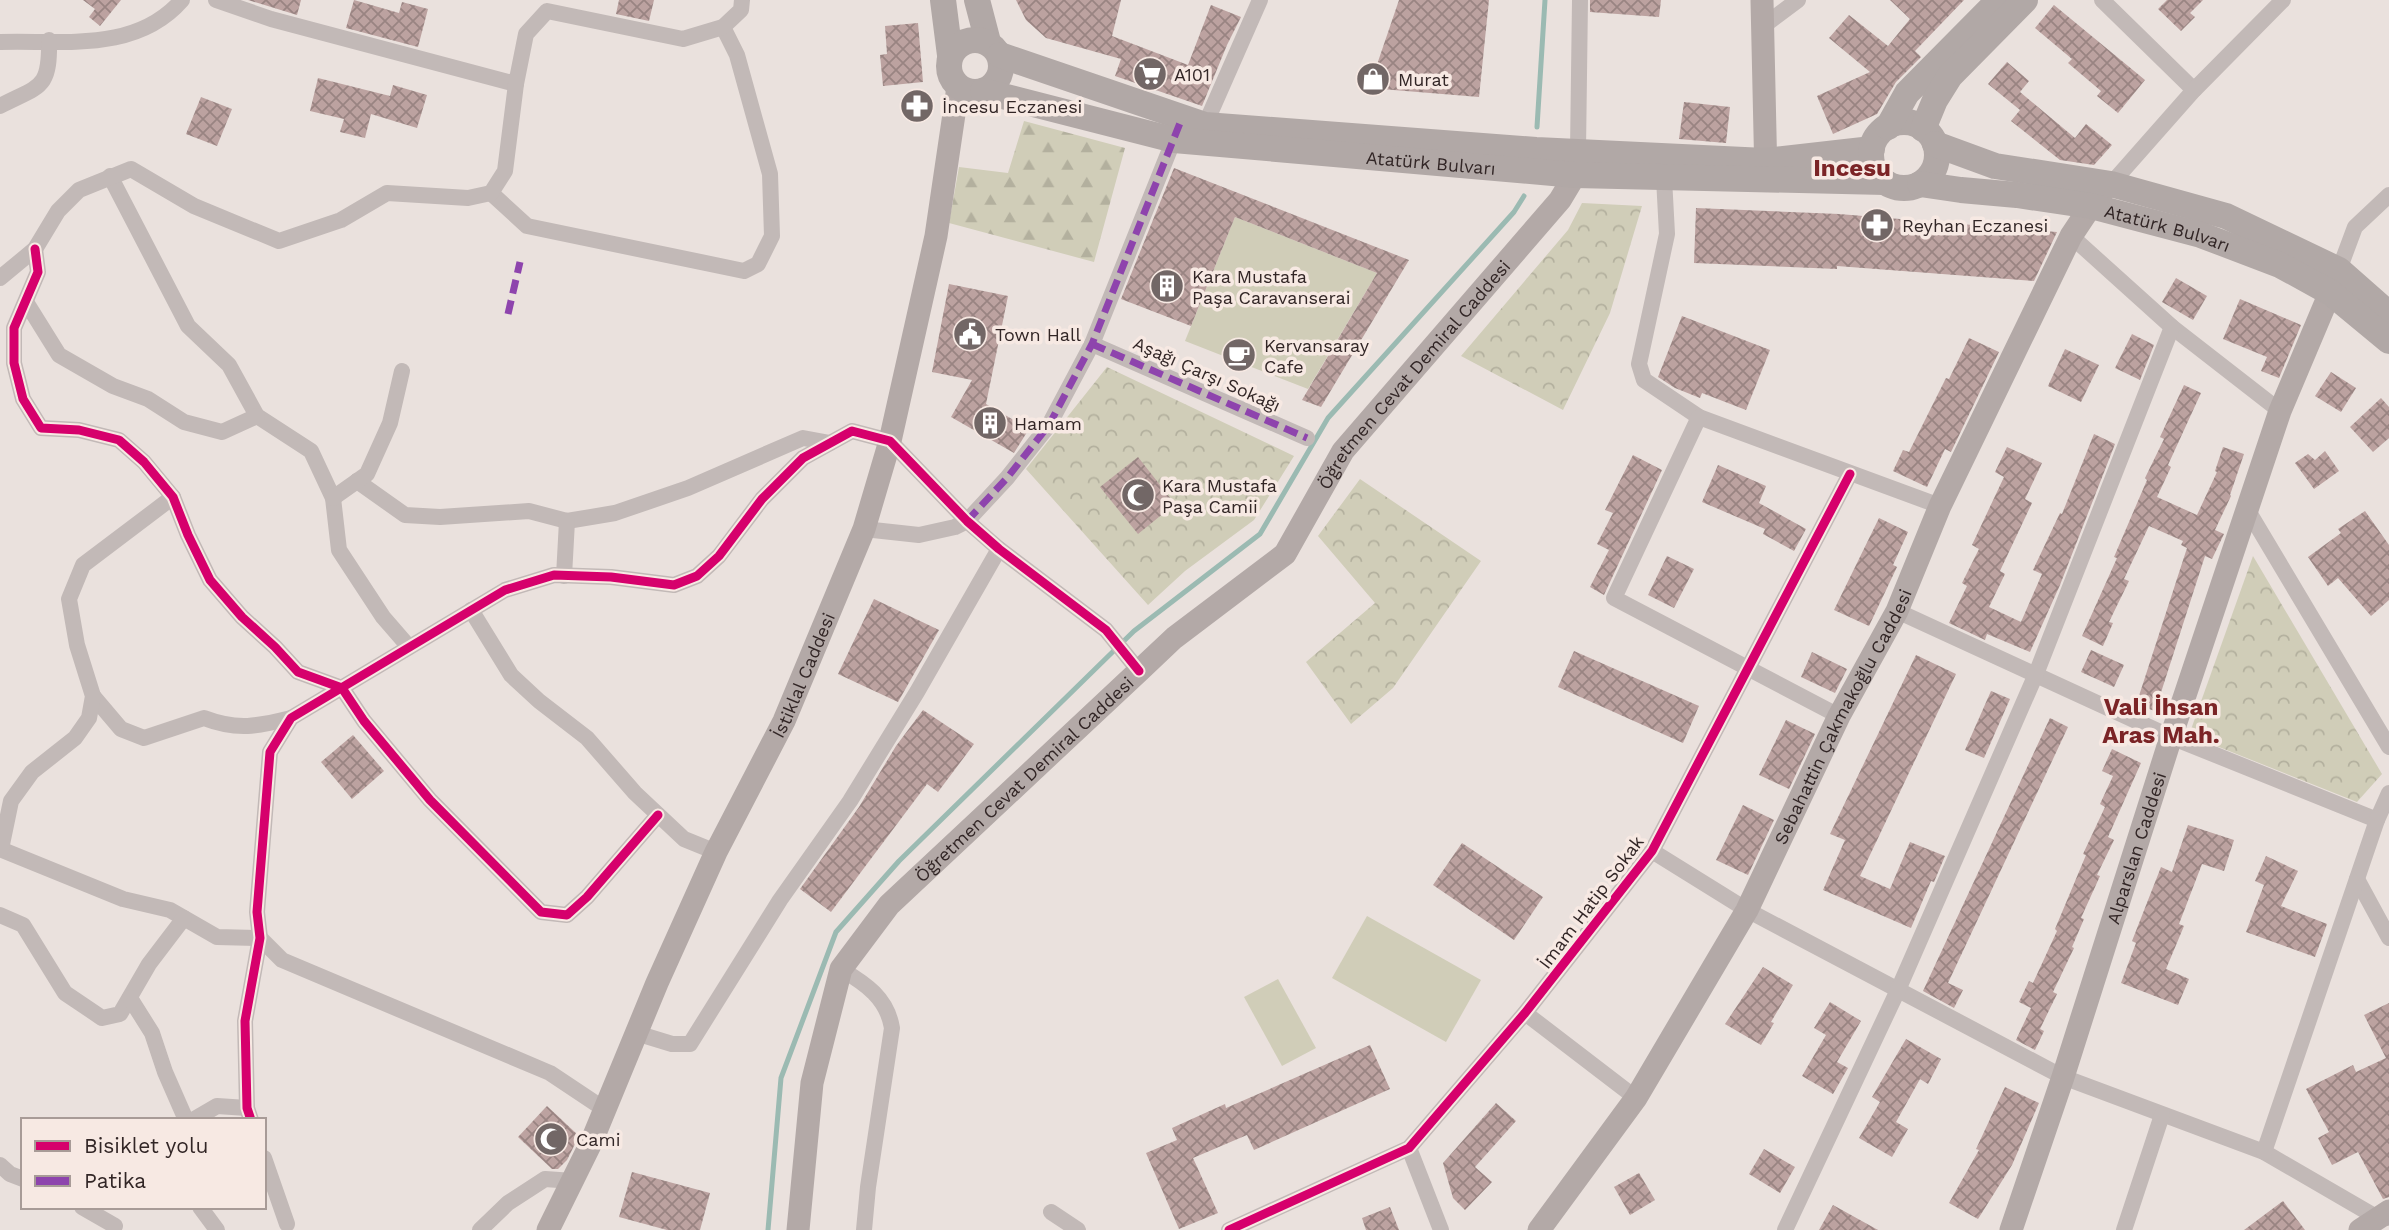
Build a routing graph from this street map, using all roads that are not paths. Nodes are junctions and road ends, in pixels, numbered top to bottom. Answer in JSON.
{"nodes":[{"id":1,"x":183,"y":0,"type":"edge"},
{"id":2,"x":216,"y":0,"type":"edge"},
{"id":3,"x":742,"y":0,"type":"edge"},
{"id":4,"x":943,"y":0,"type":"edge"},
{"id":5,"x":976,"y":0,"type":"edge"},
{"id":6,"x":1260,"y":0,"type":"edge"},
{"id":7,"x":1580,"y":0,"type":"edge"},
{"id":8,"x":1762,"y":0,"type":"edge"},
{"id":9,"x":1798,"y":0,"type":"edge"},
{"id":10,"x":1999,"y":0,"type":"edge"},
{"id":11,"x":2025,"y":0,"type":"edge"},
{"id":12,"x":2102,"y":0,"type":"edge"},
{"id":13,"x":2283,"y":0,"type":"edge"},
{"id":14,"x":723,"y":27,"type":"junction"},
{"id":15,"x":1762,"y":27,"type":"junction"},
{"id":16,"x":49,"y":40,"type":"junction"},
{"id":17,"x":0,"y":42,"type":"edge"},
{"id":18,"x":994,"y":49,"type":"junction"},
{"id":19,"x":950,"y":55,"type":"junction"},
{"id":20,"x":516,"y":84,"type":"junction"},
{"id":21,"x":971,"y":89,"type":"junction"},
{"id":22,"x":2194,"y":90,"type":"junction"},
{"id":23,"x":0,"y":106,"type":"edge"},
{"id":24,"x":1888,"y":127,"type":"junction"},
{"id":25,"x":1187,"y":128,"type":"junction"},
{"id":26,"x":1929,"y":136,"type":"junction"},
{"id":27,"x":1872,"y":149,"type":"junction"},
{"id":28,"x":1576,"y":163,"type":"junction"},
{"id":29,"x":1766,"y":170,"type":"junction"},
{"id":30,"x":110,"y":176,"type":"junction"},
{"id":31,"x":1664,"y":178,"type":"junction"},
{"id":32,"x":1885,"y":182,"type":"junction"},
{"id":33,"x":1920,"y":184,"type":"junction"},
{"id":34,"x":2111,"y":184,"type":"junction"},
{"id":35,"x":491,"y":193,"type":"junction"},
{"id":36,"x":2389,"y":195,"type":"edge"},
{"id":37,"x":2091,"y":206,"type":"junction"},
{"id":38,"x":2071,"y":236,"type":"junction"},
{"id":39,"x":35,"y":249,"type":"junction"},
{"id":40,"x":0,"y":278,"type":"edge"},
{"id":41,"x":2335,"y":282,"type":"junction"},
{"id":42,"x":26,"y":302,"type":"junction"},
{"id":43,"x":2389,"y":314,"type":"edge"},
{"id":44,"x":2172,"y":327,"type":"junction"},
{"id":45,"x":2389,"y":341,"type":"edge"},
{"id":46,"x":1093,"y":344,"type":"junction"},
{"id":47,"x":402,"y":371,"type":"dead end"},
{"id":48,"x":2280,"y":411,"type":"junction"},
{"id":49,"x":257,"y":416,"type":"junction"},
{"id":50,"x":1699,"y":417,"type":"junction"},
{"id":51,"x":1307,"y":438,"type":"dead end"},
{"id":52,"x":890,"y":441,"type":"junction"},
{"id":53,"x":830,"y":443,"type":"junction"},
{"id":54,"x":1850,"y":474,"type":"junction"},
{"id":55,"x":358,"y":481,"type":"junction"},
{"id":56,"x":173,"y":497,"type":"junction"},
{"id":57,"x":333,"y":498,"type":"junction"},
{"id":58,"x":1940,"y":506,"type":"junction"},
{"id":59,"x":2247,"y":509,"type":"junction"},
{"id":60,"x":567,"y":521,"type":"junction"},
{"id":61,"x":967,"y":521,"type":"junction"},
{"id":62,"x":864,"y":529,"type":"junction"},
{"id":63,"x":999,"y":549,"type":"junction"},
{"id":64,"x":564,"y":576,"type":"junction"},
{"id":65,"x":471,"y":610,"type":"junction"},
{"id":66,"x":1897,"y":611,"type":"junction"},
{"id":67,"x":409,"y":647,"type":"junction"},
{"id":68,"x":1133,"y":664,"type":"junction"},
{"id":69,"x":1749,"y":668,"type":"junction"},
{"id":70,"x":2036,"y":674,"type":"junction"},
{"id":71,"x":342,"y":688,"type":"junction"},
{"id":72,"x":93,"y":696,"type":"junction"},
{"id":73,"x":1839,"y":716,"type":"junction"},
{"id":74,"x":292,"y":718,"type":"junction"},
{"id":75,"x":2171,"y":737,"type":"junction"},
{"id":76,"x":2389,"y":747,"type":"edge"},
{"id":77,"x":2389,"y":793,"type":"edge"},
{"id":78,"x":658,"y":815,"type":"junction"},
{"id":79,"x":2378,"y":820,"type":"junction"},
{"id":80,"x":0,"y":849,"type":"edge"},
{"id":81,"x":1652,"y":850,"type":"junction"},
{"id":82,"x":716,"y":852,"type":"junction"},
{"id":83,"x":2357,"y":879,"type":"junction"},
{"id":84,"x":1747,"y":910,"type":"junction"},
{"id":85,"x":0,"y":915,"type":"edge"},
{"id":86,"x":184,"y":918,"type":"junction"},
{"id":87,"x":261,"y":938,"type":"junction"},
{"id":88,"x":2389,"y":939,"type":"edge"},
{"id":89,"x":841,"y":969,"type":"junction"},
{"id":90,"x":1898,"y":990,"type":"junction"},
{"id":91,"x":130,"y":998,"type":"junction"},
{"id":92,"x":1525,"y":1013,"type":"junction"},
{"id":93,"x":636,"y":1033,"type":"junction"},
{"id":94,"x":2063,"y":1077,"type":"junction"},
{"id":95,"x":1636,"y":1098,"type":"junction"},
{"id":96,"x":604,"y":1109,"type":"junction"},
{"id":97,"x":249,"y":1114,"type":"edge"},
{"id":98,"x":2162,"y":1115,"type":"junction"},
{"id":99,"x":185,"y":1118,"type":"edge"},
{"id":100,"x":197,"y":1118,"type":"edge"},
{"id":101,"x":1409,"y":1148,"type":"junction"},
{"id":102,"x":2263,"y":1152,"type":"junction"},
{"id":103,"x":266,"y":1164,"type":"edge"},
{"id":104,"x":0,"y":1165,"type":"edge"},
{"id":105,"x":21,"y":1178,"type":"edge"},
{"id":106,"x":573,"y":1181,"type":"junction"},
{"id":107,"x":85,"y":1209,"type":"edge"},
{"id":108,"x":111,"y":1209,"type":"edge"},
{"id":109,"x":201,"y":1209,"type":"edge"},
{"id":110,"x":1051,"y":1212,"type":"dead end"},
{"id":111,"x":2378,"y":1219,"type":"edge"},
{"id":112,"x":287,"y":1224,"type":"dead end"},
{"id":113,"x":1260,"y":1224,"type":"edge"},
{"id":114,"x":116,"y":1228,"type":"edge"},
{"id":115,"x":217,"y":1230,"type":"edge"},
{"id":116,"x":480,"y":1230,"type":"edge"},
{"id":117,"x":548,"y":1230,"type":"edge"},
{"id":118,"x":798,"y":1230,"type":"edge"},
{"id":119,"x":864,"y":1230,"type":"edge"},
{"id":120,"x":1078,"y":1230,"type":"edge"},
{"id":121,"x":1229,"y":1230,"type":"edge"},
{"id":122,"x":1441,"y":1230,"type":"edge"},
{"id":123,"x":1539,"y":1230,"type":"edge"},
{"id":124,"x":1785,"y":1230,"type":"edge"},
{"id":125,"x":2011,"y":1230,"type":"edge"},
{"id":126,"x":2124,"y":1230,"type":"edge"}],
"edges":[{"from":1,"to":16,"type":"street"},
{"from":2,"to":20,"type":"street"},
{"from":3,"to":14,"type":"street"},
{"from":4,"to":19,"type":"main road"},
{"from":5,"to":18,"type":"main road"},
{"from":6,"to":25,"type":"street"},
{"from":7,"to":28,"type":"street"},
{"from":8,"to":15,"type":"main road"},
{"from":9,"to":15,"type":"street"},
{"from":10,"to":24,"type":"main road"},
{"from":11,"to":26,"type":"main road"},
{"from":12,"to":22,"type":"street"},
{"from":13,"to":22,"type":"street"},
{"from":14,"to":20,"type":"street"},
{"from":14,"to":35,"type":"street"},
{"from":15,"to":29,"type":"main road"},
{"from":16,"to":17,"type":"street"},
{"from":16,"to":23,"type":"street"},
{"from":18,"to":19,"type":"main road","name":"Atatürk Bulvarı"},
{"from":18,"to":21,"type":"main road"},
{"from":18,"to":25,"type":"main road","name":"Atatürk Bulvarı"},
{"from":19,"to":21,"type":"main road"},
{"from":20,"to":35,"type":"street"},
{"from":21,"to":25,"type":"main road","name":"Atatürk Bulvarı"},
{"from":21,"to":52,"type":"main road","name":"İstiklal Caddesi"},
{"from":22,"to":34,"type":"street"},
{"from":24,"to":26,"type":"main road"},
{"from":24,"to":27,"type":"main road"},
{"from":25,"to":28,"type":"main road","name":"Atatürk Bulvarı"},
{"from":25,"to":46,"type":"street"},
{"from":26,"to":33,"type":"main road"},
{"from":26,"to":34,"type":"main road","name":"Atatürk Bulvarı"},
{"from":27,"to":29,"type":"main road","name":"Atatürk Bulvarı"},
{"from":27,"to":32,"type":"main road"},
{"from":28,"to":29,"type":"main road","name":"Atatürk Bulvarı"},
{"from":28,"to":31,"type":"main road","name":"Atatürk Bulvarı"},
{"from":28,"to":68,"type":"main road","name":"Öğretmen Cevat Demiral Caddesi"},
{"from":29,"to":31,"type":"main road","name":"Atatürk Bulvarı"},
{"from":29,"to":32,"type":"main road","name":"Atatürk Bulvarı"},
{"from":30,"to":35,"type":"street"},
{"from":30,"to":39,"type":"street"},
{"from":30,"to":49,"type":"street"},
{"from":31,"to":50,"type":"street"},
{"from":32,"to":33,"type":"main road"},
{"from":33,"to":37,"type":"main road","name":"Atatürk Bulvarı"},
{"from":34,"to":37,"type":"main road","name":"Sebahattin Çakmakoğlu Caddesi"},
{"from":34,"to":41,"type":"main road","name":"Atatürk Bulvarı"},
{"from":36,"to":41,"type":"street"},
{"from":37,"to":38,"type":"main road","name":"Sebahattin Çakmakoğlu Caddesi"},
{"from":37,"to":41,"type":"main road","name":"Atatürk Bulvarı"},
{"from":38,"to":44,"type":"street"},
{"from":38,"to":58,"type":"main road","name":"Sebahattin Çakmakoğlu Caddesi"},
{"from":39,"to":40,"type":"street"},
{"from":39,"to":42,"type":"street"},
{"from":41,"to":43,"type":"main road","name":"Atatürk Bulvarı"},
{"from":41,"to":45,"type":"main road","name":"Atatürk Bulvarı"},
{"from":41,"to":48,"type":"main road","name":"Alparslan Caddesi"},
{"from":42,"to":49,"type":"street"},
{"from":42,"to":56,"type":"street"},
{"from":44,"to":48,"type":"street"},
{"from":44,"to":70,"type":"street"},
{"from":46,"to":51,"type":"street","name":"Aşağı Çarşı Sokağı"},
{"from":46,"to":61,"type":"street"},
{"from":47,"to":55,"type":"street"},
{"from":48,"to":59,"type":"main road","name":"Alparslan Caddesi"},
{"from":49,"to":57,"type":"street"},
{"from":50,"to":54,"type":"street"},
{"from":50,"to":69,"type":"street"},
{"from":52,"to":53,"type":"street"},
{"from":52,"to":61,"type":"street"},
{"from":52,"to":62,"type":"main road","name":"İstiklal Caddesi"},
{"from":53,"to":60,"type":"street"},
{"from":53,"to":64,"type":"street"},
{"from":54,"to":58,"type":"street"},
{"from":54,"to":69,"type":"street","name":"İmam Hatip Sokak"},
{"from":55,"to":57,"type":"street"},
{"from":55,"to":60,"type":"street"},
{"from":56,"to":71,"type":"street"},
{"from":56,"to":72,"type":"street"},
{"from":57,"to":67,"type":"street"},
{"from":58,"to":66,"type":"main road","name":"Sebahattin Çakmakoğlu Caddesi"},
{"from":59,"to":75,"type":"main road","name":"Alparslan Caddesi"},
{"from":59,"to":76,"type":"street"},
{"from":60,"to":64,"type":"street"},
{"from":61,"to":62,"type":"street"},
{"from":61,"to":63,"type":"street"},
{"from":62,"to":82,"type":"main road","name":"İstiklal Caddesi"},
{"from":63,"to":68,"type":"street"},
{"from":63,"to":93,"type":"street"},
{"from":64,"to":65,"type":"street"},
{"from":65,"to":67,"type":"street"},
{"from":65,"to":78,"type":"street"},
{"from":66,"to":70,"type":"street"},
{"from":66,"to":73,"type":"main road","name":"Sebahattin Çakmakoğlu Caddesi"},
{"from":67,"to":71,"type":"street"},
{"from":68,"to":89,"type":"main road","name":"Öğretmen Cevat Demiral Caddesi"},
{"from":69,"to":73,"type":"street"},
{"from":69,"to":81,"type":"street","name":"İmam Hatip Sokak"},
{"from":70,"to":75,"type":"street"},
{"from":70,"to":90,"type":"street"},
{"from":71,"to":74,"type":"street"},
{"from":71,"to":78,"type":"street"},
{"from":72,"to":74,"type":"street"},
{"from":72,"to":80,"type":"street"},
{"from":73,"to":84,"type":"main road","name":"Sebahattin Çakmakoğlu Caddesi"},
{"from":74,"to":87,"type":"street"},
{"from":75,"to":79,"type":"street"},
{"from":75,"to":94,"type":"main road","name":"Alparslan Caddesi"},
{"from":77,"to":79,"type":"street"},
{"from":78,"to":82,"type":"street"},
{"from":79,"to":83,"type":"street"},
{"from":80,"to":86,"type":"street"},
{"from":81,"to":84,"type":"street"},
{"from":81,"to":92,"type":"street","name":"İmam Hatip Sokak"},
{"from":82,"to":93,"type":"main road","name":"İstiklal Caddesi"},
{"from":83,"to":88,"type":"street"},
{"from":83,"to":102,"type":"street"},
{"from":84,"to":90,"type":"street"},
{"from":84,"to":95,"type":"main road","name":"Sebahattin Çakmakoğlu Caddesi"},
{"from":85,"to":91,"type":"street"},
{"from":86,"to":87,"type":"street"},
{"from":86,"to":91,"type":"street"},
{"from":87,"to":96,"type":"street"},
{"from":87,"to":97,"type":"street"},
{"from":89,"to":118,"type":"main road","name":"Öğretmen Cevat Demiral Caddesi"},
{"from":89,"to":119,"type":"street"},
{"from":90,"to":94,"type":"street"},
{"from":90,"to":124,"type":"street"},
{"from":91,"to":99,"type":"street"},
{"from":92,"to":95,"type":"street"},
{"from":92,"to":101,"type":"street","name":"İmam Hatip Sokak"},
{"from":93,"to":96,"type":"main road","name":"İstiklal Caddesi"},
{"from":94,"to":98,"type":"street"},
{"from":94,"to":125,"type":"main road","name":"Alparslan Caddesi"},
{"from":95,"to":123,"type":"main road","name":"Sebahattin Çakmakoğlu Caddesi"},
{"from":96,"to":106,"type":"main road","name":"İstiklal Caddesi"},
{"from":97,"to":100,"type":"street"},
{"from":98,"to":102,"type":"street"},
{"from":98,"to":126,"type":"street"},
{"from":101,"to":113,"type":"street","name":"İmam Hatip Sokak"},
{"from":101,"to":122,"type":"street"},
{"from":102,"to":111,"type":"street"},
{"from":103,"to":112,"type":"street"},
{"from":104,"to":105,"type":"street"},
{"from":106,"to":116,"type":"street"},
{"from":106,"to":117,"type":"main road","name":"İstiklal Caddesi"},
{"from":107,"to":114,"type":"street"},
{"from":108,"to":114,"type":"street"},
{"from":109,"to":115,"type":"street"},
{"from":110,"to":120,"type":"street"},
{"from":113,"to":121,"type":"street","name":"İmam Hatip Sokak"}]}
